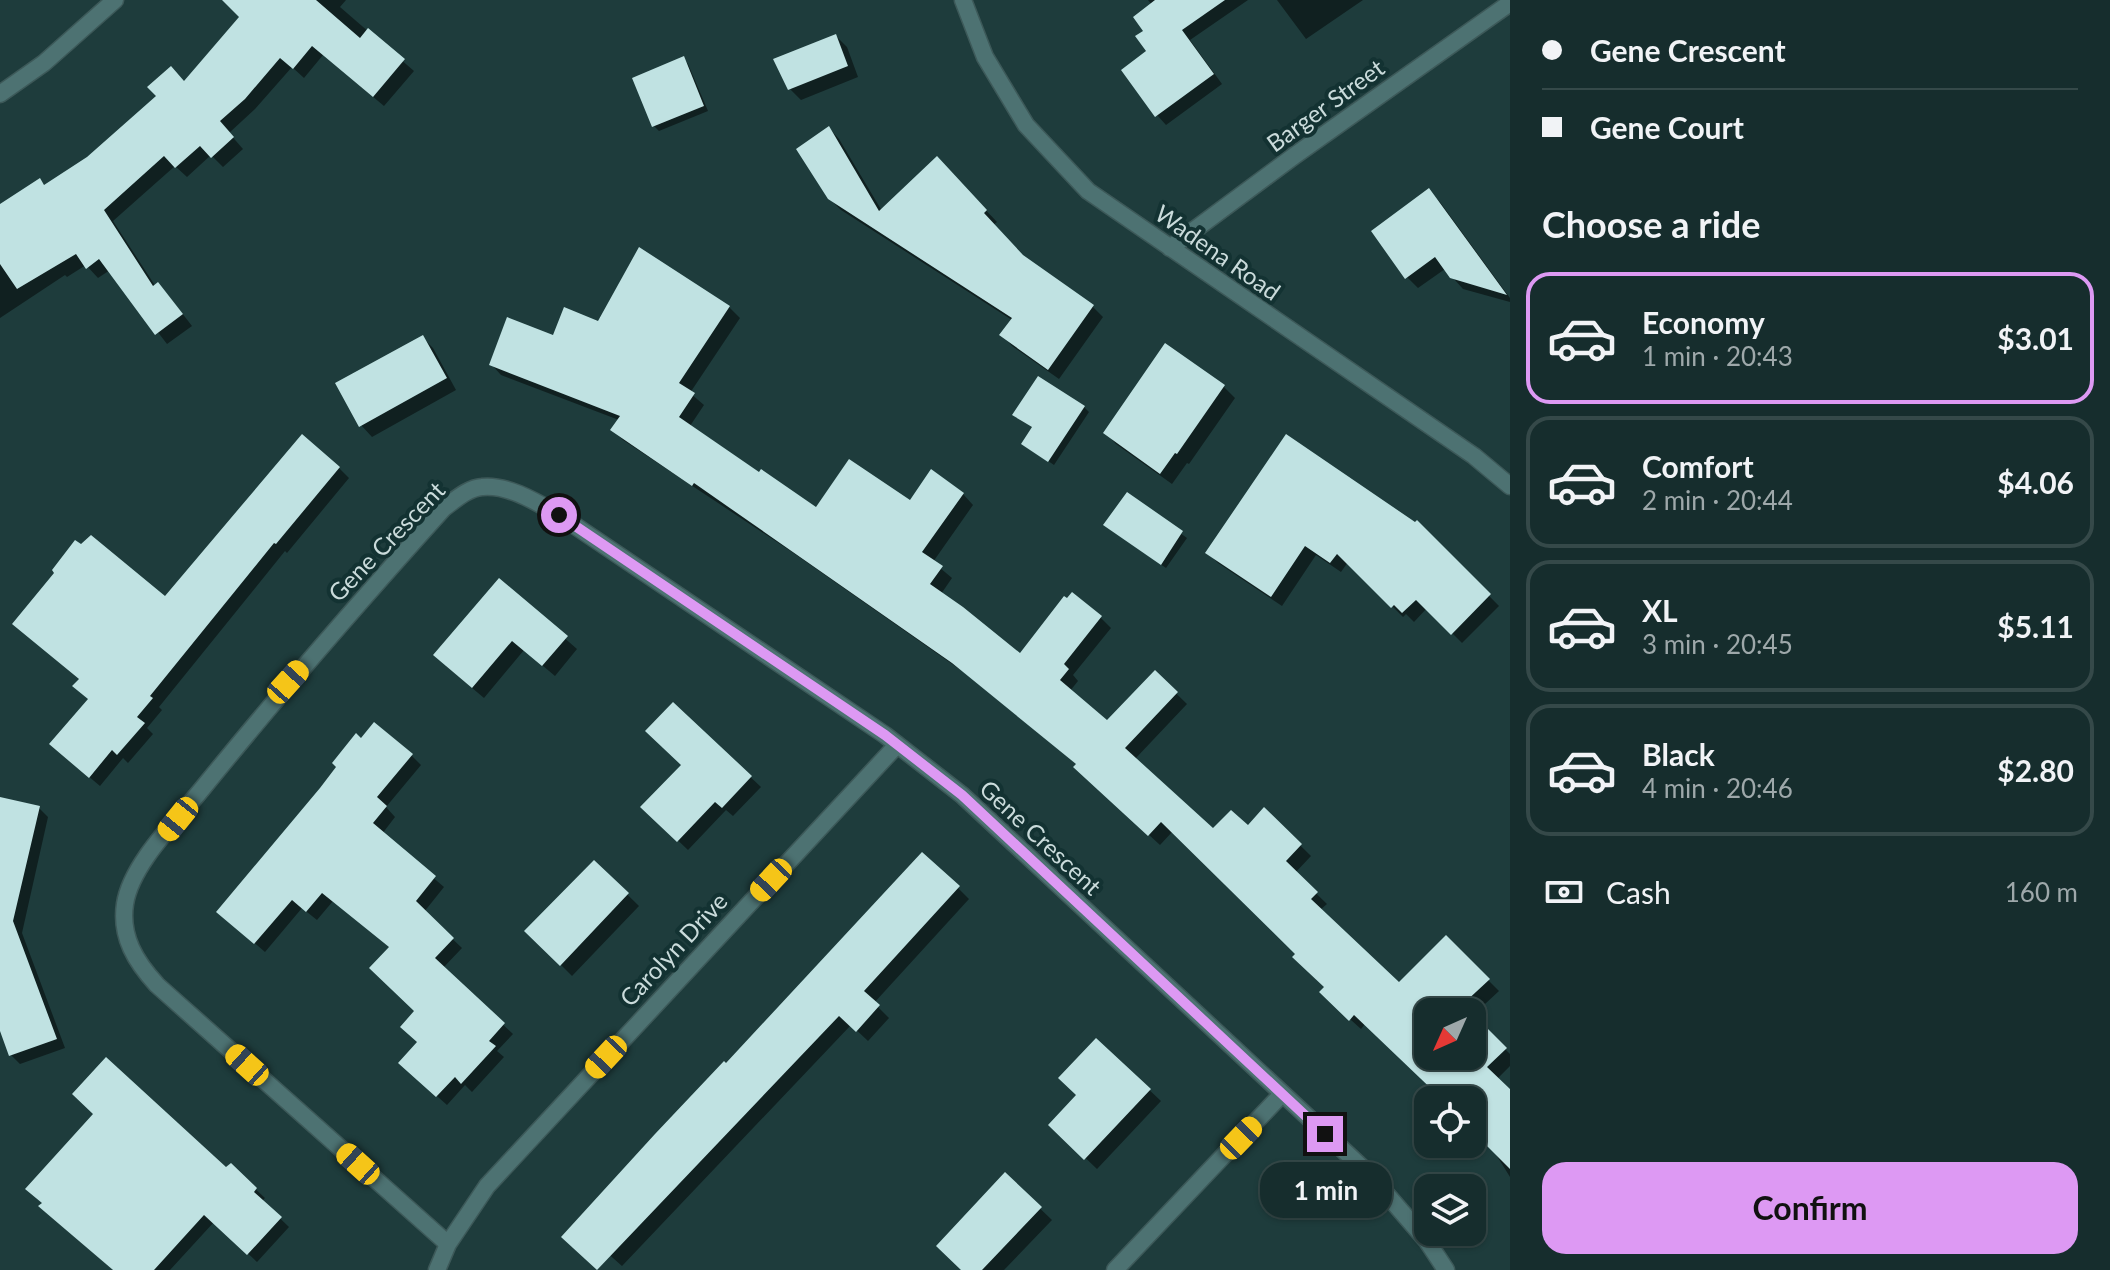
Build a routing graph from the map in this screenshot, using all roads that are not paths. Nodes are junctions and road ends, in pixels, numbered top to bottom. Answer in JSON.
{"nodes":[{"id":1,"x":115,"y":0,"type":"edge"},
{"id":2,"x":963,"y":0,"type":"edge"},
{"id":3,"x":1510,"y":3,"type":"edge"},
{"id":4,"x":0,"y":94,"type":"edge"},
{"id":5,"x":1170,"y":248,"type":"junction"},
{"id":6,"x":1510,"y":486,"type":"edge"},
{"id":7,"x":897,"y":745,"type":"junction"},
{"id":8,"x":1282,"y":1094,"type":"junction"},
{"id":9,"x":448,"y":1244,"type":"junction"},
{"id":10,"x":437,"y":1270,"type":"edge"},
{"id":11,"x":1115,"y":1270,"type":"edge"},
{"id":12,"x":1446,"y":1270,"type":"edge"}],
"edges":[{"from":1,"to":4,"type":"street"},
{"from":2,"to":5,"type":"street","name":"Wadena Road"},
{"from":3,"to":5,"type":"street","name":"Barger Street"},
{"from":5,"to":6,"type":"street","name":"Wadena Road"},
{"from":7,"to":8,"type":"street","name":"Gene Crescent"},
{"from":7,"to":9,"type":"street","name":"Carolyn Drive"},
{"from":7,"to":9,"type":"street","name":"Gene Crescent"},
{"from":8,"to":11,"type":"street"},
{"from":8,"to":12,"type":"street","name":"Gene Crescent"},
{"from":9,"to":10,"type":"street","name":"Carolyn Drive"}]}
